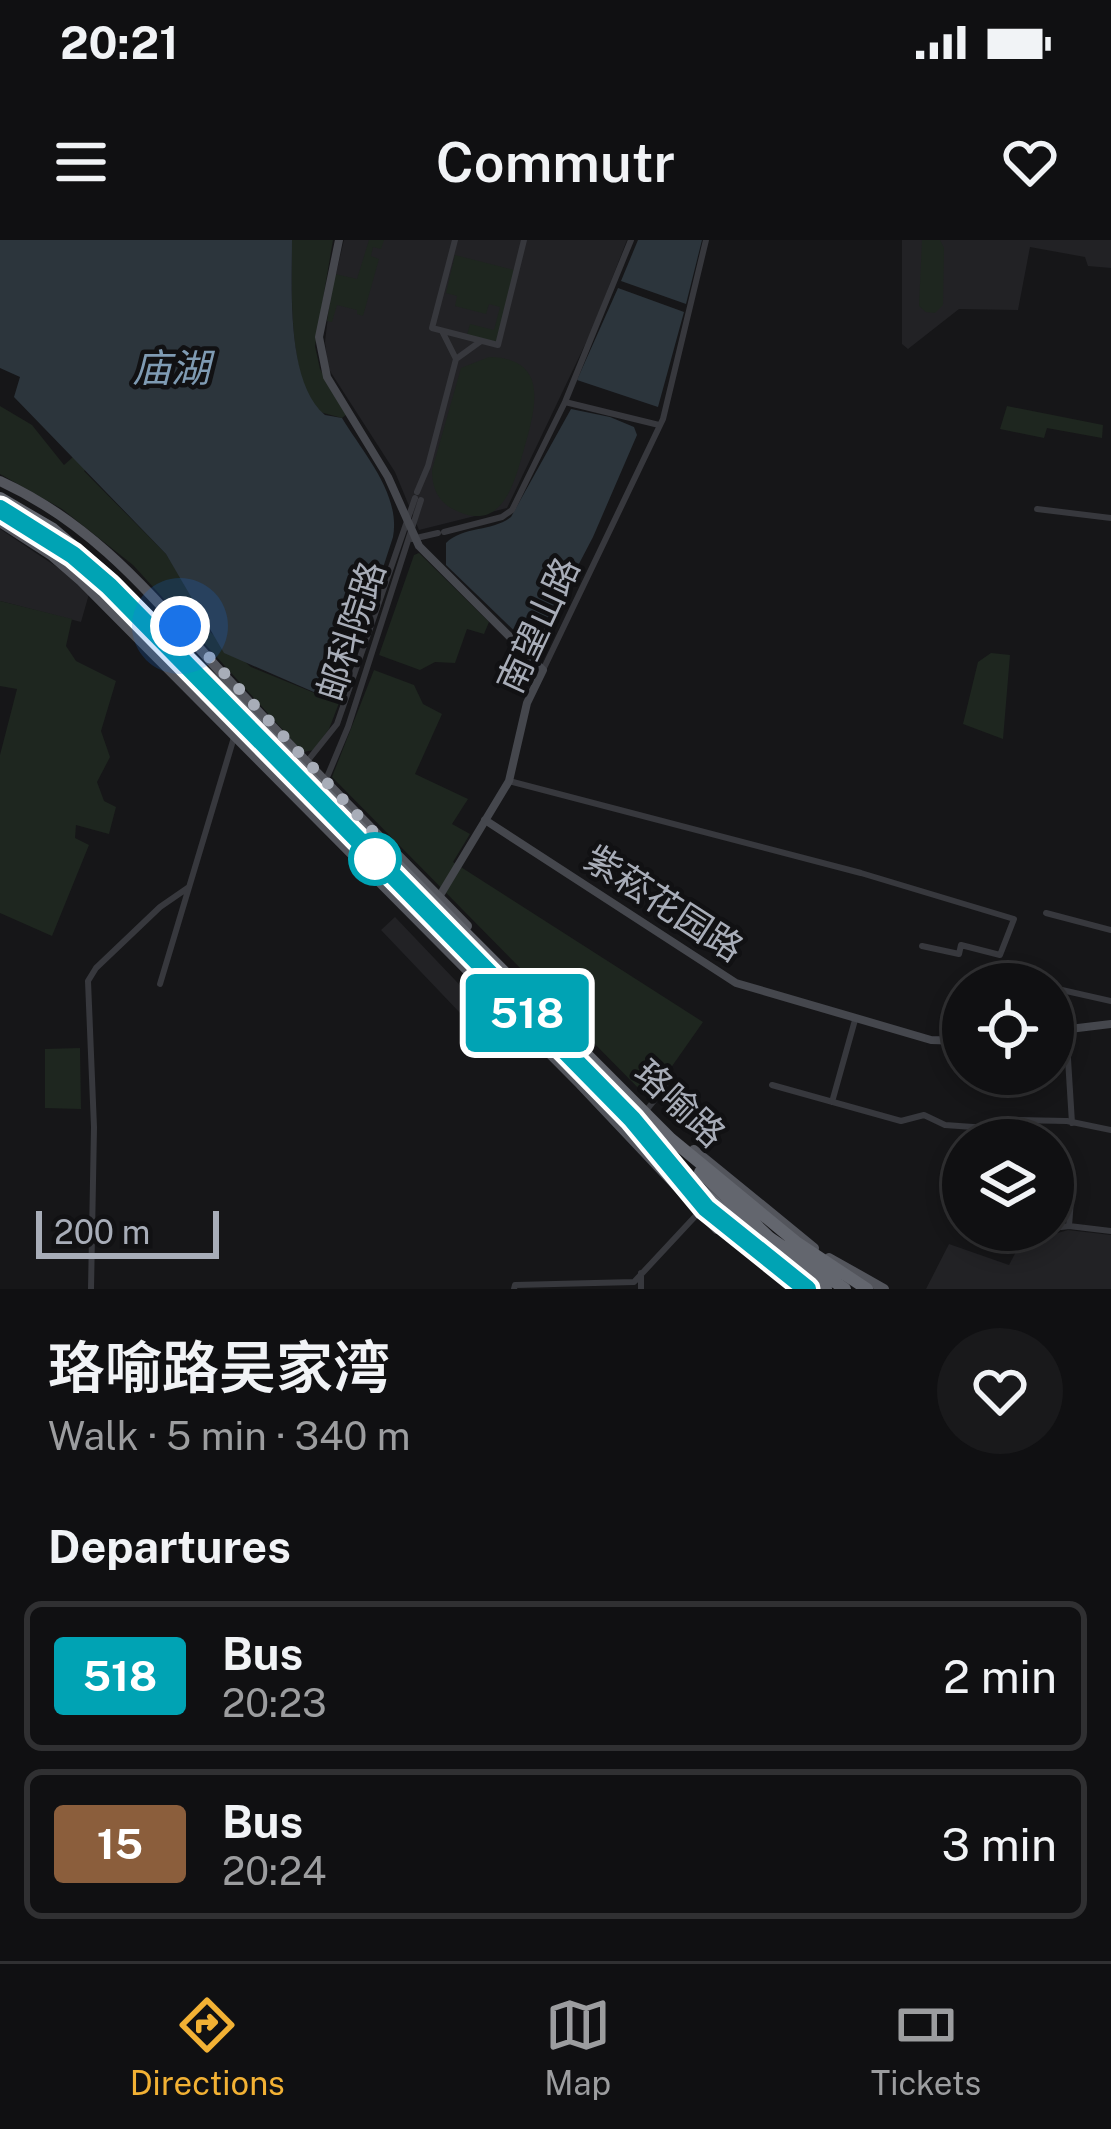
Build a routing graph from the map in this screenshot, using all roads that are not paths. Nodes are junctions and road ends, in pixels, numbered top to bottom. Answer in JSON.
{"nodes":[{"id":1,"x":339,"y":240,"type":"edge"},
{"id":2,"x":455,"y":240,"type":"edge"},
{"id":3,"x":524,"y":240,"type":"edge"},
{"id":4,"x":631,"y":240,"type":"edge"},
{"id":5,"x":706,"y":240,"type":"edge"},
{"id":6,"x":442,"y":331,"type":"junction"},
{"id":7,"x":481,"y":341,"type":"junction"},
{"id":8,"x":456,"y":359,"type":"junction"},
{"id":9,"x":565,"y":402,"type":"junction"},
{"id":10,"x":657,"y":428,"type":"junction"},
{"id":11,"x":0,"y":481,"type":"edge"},
{"id":12,"x":0,"y":498,"type":"edge"},
{"id":13,"x":0,"y":509,"type":"edge"},
{"id":14,"x":1037,"y":509,"type":"dead end"},
{"id":15,"x":1111,"y":518,"type":"edge"},
{"id":16,"x":0,"y":521,"type":"edge"},
{"id":17,"x":409,"y":534,"type":"junction"},
{"id":18,"x":543,"y":670,"type":"junction"},
{"id":19,"x":238,"y":731,"type":"junction"},
{"id":20,"x":296,"y":773,"type":"junction"},
{"id":21,"x":508,"y":782,"type":"junction"},
{"id":22,"x":315,"y":793,"type":"junction"},
{"id":23,"x":485,"y":820,"type":"junction"},
{"id":24,"x":189,"y":886,"type":"junction"},
{"id":25,"x":437,"y":901,"type":"junction"},
{"id":26,"x":1046,"y":913,"type":"dead end"},
{"id":27,"x":1111,"y":930,"type":"edge"},
{"id":28,"x":922,"y":946,"type":"dead end"},
{"id":29,"x":160,"y":983,"type":"dead end"},
{"id":30,"x":1074,"y":993,"type":"edge"},
{"id":31,"x":1111,"y":1001,"type":"edge"},
{"id":32,"x":855,"y":1019,"type":"junction"},
{"id":33,"x":1111,"y":1024,"type":"edge"},
{"id":34,"x":1074,"y":1028,"type":"edge"},
{"id":35,"x":942,"y":1040,"type":"edge"},
{"id":36,"x":772,"y":1085,"type":"dead end"},
{"id":37,"x":665,"y":1087,"type":"dead end"},
{"id":38,"x":832,"y":1102,"type":"junction"},
{"id":39,"x":646,"y":1110,"type":"junction"},
{"id":40,"x":942,"y":1123,"type":"edge"},
{"id":41,"x":1074,"y":1123,"type":"edge"},
{"id":42,"x":1111,"y":1130,"type":"edge"},
{"id":43,"x":671,"y":1139,"type":"junction"},
{"id":44,"x":664,"y":1155,"type":"junction"},
{"id":45,"x":702,"y":1208,"type":"junction"},
{"id":46,"x":1074,"y":1227,"type":"edge"},
{"id":47,"x":718,"y":1229,"type":"dead end"},
{"id":48,"x":1111,"y":1231,"type":"edge"},
{"id":49,"x":641,"y":1270,"type":"junction"},
{"id":50,"x":91,"y":1289,"type":"edge"},
{"id":51,"x":514,"y":1289,"type":"edge"},
{"id":52,"x":641,"y":1289,"type":"edge"},
{"id":53,"x":807,"y":1289,"type":"edge"},
{"id":54,"x":826,"y":1289,"type":"edge"},
{"id":55,"x":844,"y":1289,"type":"edge"},
{"id":56,"x":867,"y":1289,"type":"edge"},
{"id":57,"x":884,"y":1289,"type":"edge"}],
"edges":[{"from":1,"to":17,"type":"street"},
{"from":2,"to":6,"type":"street"},
{"from":3,"to":7,"type":"street"},
{"from":4,"to":9,"type":"street"},
{"from":5,"to":10,"type":"street","name":"南望山路"},
{"from":6,"to":7,"type":"street"},
{"from":6,"to":8,"type":"street"},
{"from":7,"to":8,"type":"street"},
{"from":8,"to":17,"type":"street"},
{"from":9,"to":10,"type":"street"},
{"from":9,"to":17,"type":"street"},
{"from":10,"to":18,"type":"street","name":"南望山路"},
{"from":11,"to":20,"type":"main road"},
{"from":12,"to":20,"type":"highway","name":"珞喻路"},
{"from":13,"to":19,"type":"highway","name":"珞喻路"},
{"from":14,"to":15,"type":"street"},
{"from":16,"to":19,"type":"main road"},
{"from":17,"to":18,"type":"street"},
{"from":17,"to":20,"type":"street"},
{"from":17,"to":22,"type":"street","name":"邮科院路"},
{"from":18,"to":21,"type":"street","name":"南望山路"},
{"from":19,"to":20,"type":"highway","name":"珞喻路"},
{"from":19,"to":24,"type":"street"},
{"from":20,"to":22,"type":"highway","name":"珞喻路"},
{"from":20,"to":22,"type":"main road"},
{"from":21,"to":23,"type":"street","name":"南望山路"},
{"from":21,"to":28,"type":"street"},
{"from":22,"to":25,"type":"highway","name":"珞喻路"},
{"from":22,"to":44,"type":"highway","name":"珞喻路"},
{"from":22,"to":45,"type":"main road"},
{"from":23,"to":25,"type":"street","name":"南望山路"},
{"from":23,"to":32,"type":"street","name":"紫菘花园路"},
{"from":24,"to":29,"type":"street"},
{"from":24,"to":50,"type":"street"},
{"from":25,"to":39,"type":"highway","name":"珞喻路"},
{"from":26,"to":27,"type":"street"},
{"from":30,"to":31,"type":"street"},
{"from":32,"to":35,"type":"street","name":"紫菘花园路"},
{"from":32,"to":38,"type":"street"},
{"from":33,"to":34,"type":"street"},
{"from":36,"to":38,"type":"street"},
{"from":37,"to":39,"type":"street"},
{"from":38,"to":40,"type":"street"},
{"from":39,"to":43,"type":"highway","name":"珞喻路"},
{"from":39,"to":57,"type":"main road"},
{"from":41,"to":42,"type":"street"},
{"from":43,"to":55,"type":"highway"},
{"from":43,"to":56,"type":"highway","name":"珞喻路"},
{"from":44,"to":45,"type":"highway","name":"珞喻路"},
{"from":44,"to":54,"type":"highway"},
{"from":45,"to":47,"type":"main road"},
{"from":45,"to":49,"type":"street"},
{"from":45,"to":53,"type":"highway","name":"珞喻路"},
{"from":46,"to":48,"type":"street"},
{"from":49,"to":51,"type":"street"},
{"from":49,"to":52,"type":"street"}]}
